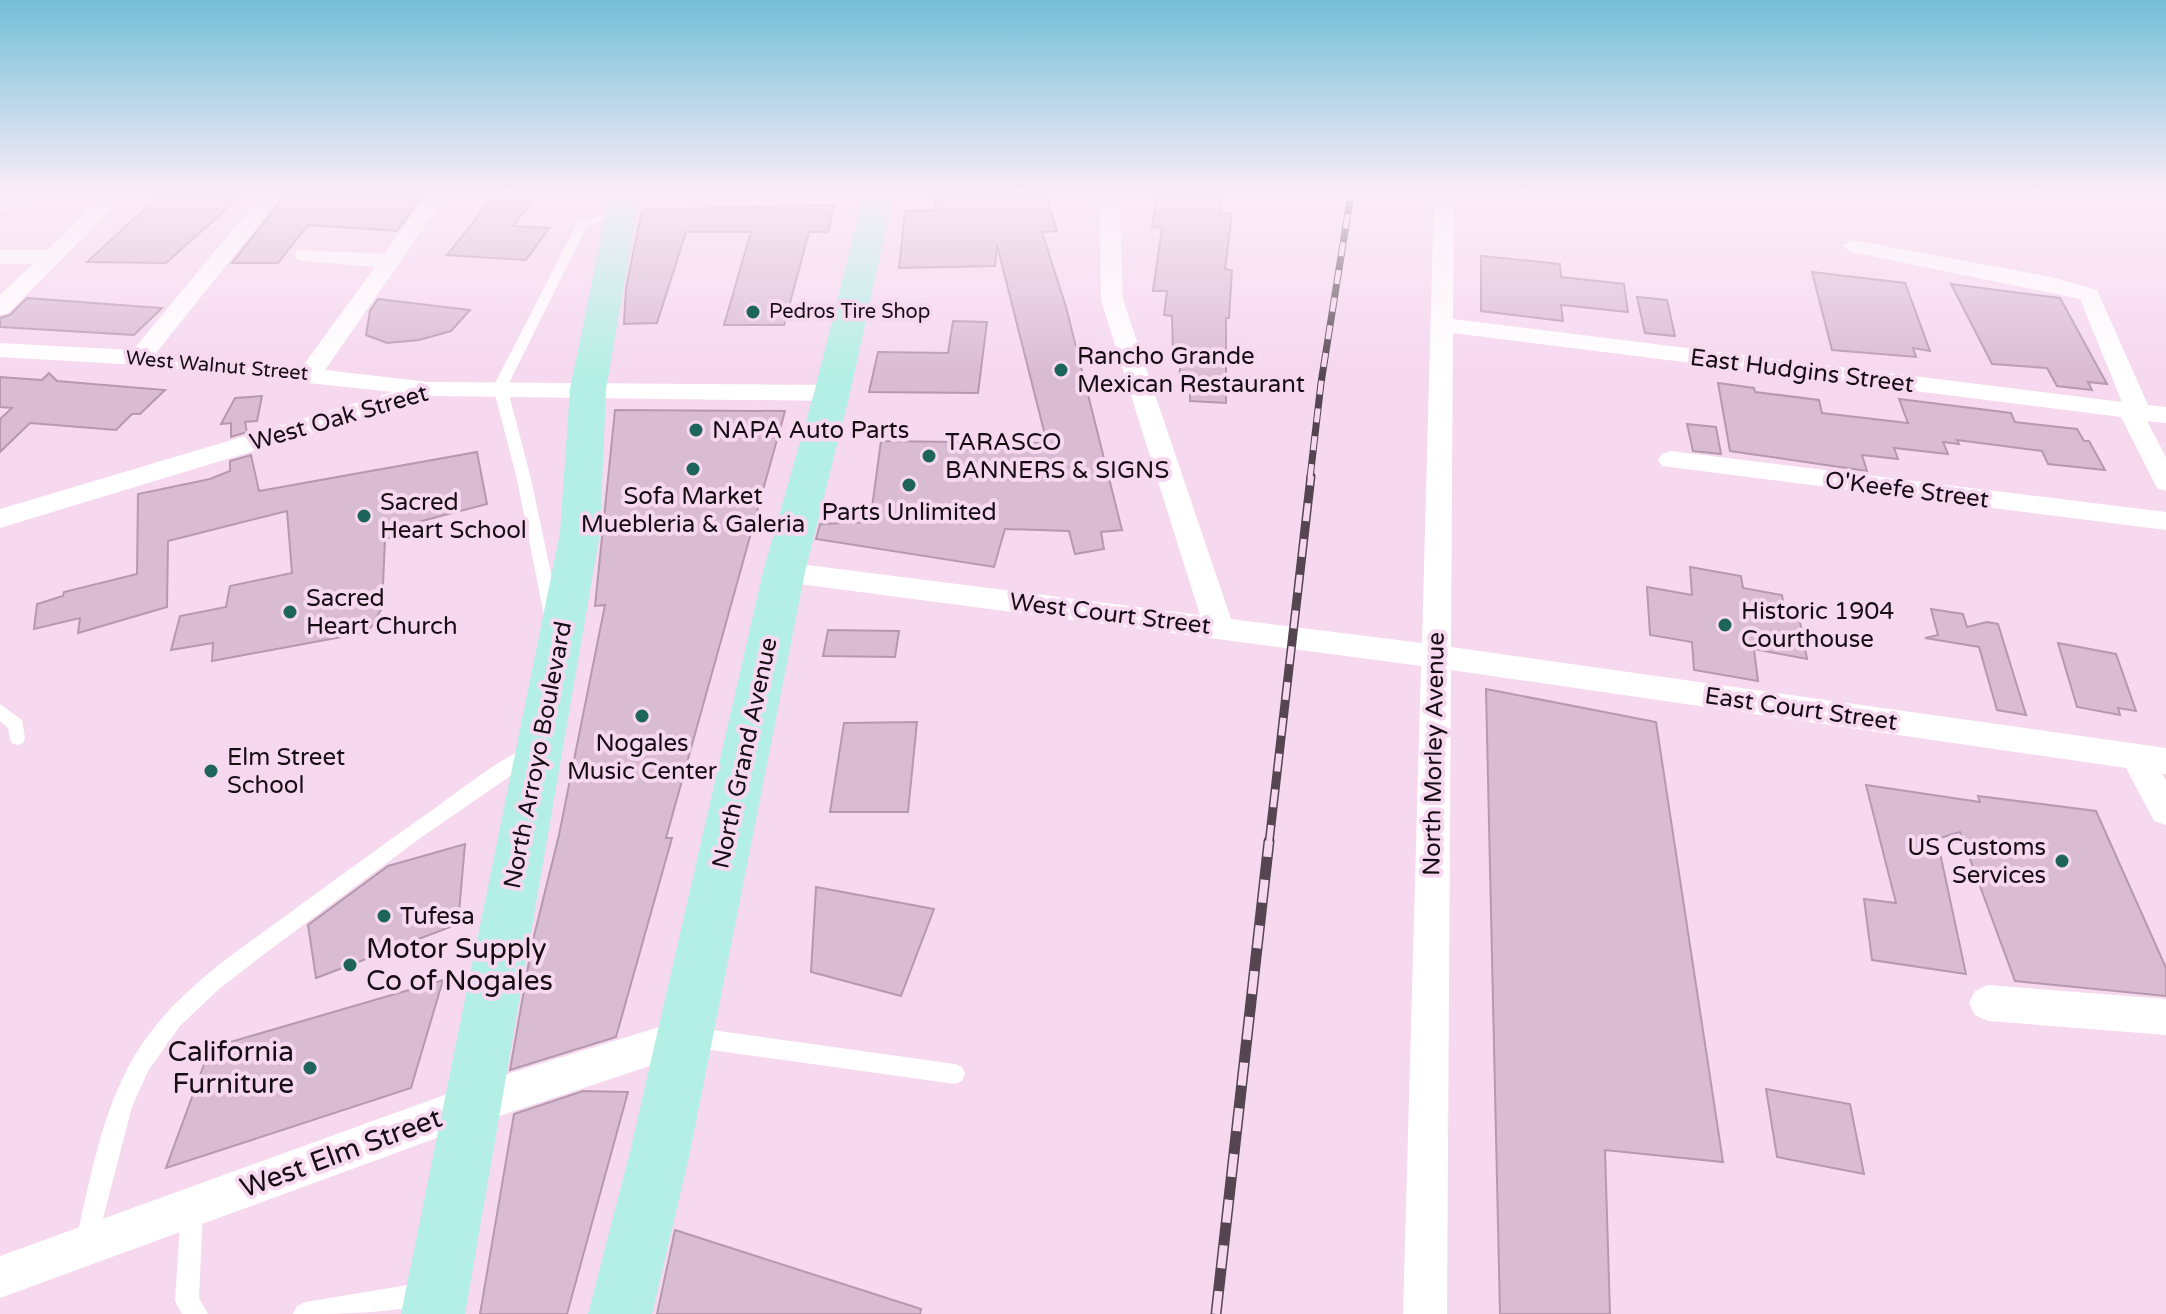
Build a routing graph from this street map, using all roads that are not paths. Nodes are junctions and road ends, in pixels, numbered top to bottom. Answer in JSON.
{"nodes":[{"id":1,"x":58,"y":254,"type":"edge"},
{"id":2,"x":224,"y":254,"type":"edge"},
{"id":3,"x":393,"y":254,"type":"edge"},
{"id":4,"x":567,"y":254,"type":"edge"},
{"id":5,"x":613,"y":254,"type":"edge"},
{"id":6,"x":865,"y":254,"type":"edge"},
{"id":7,"x":1111,"y":254,"type":"edge"},
{"id":8,"x":1442,"y":254,"type":"edge"},
{"id":9,"x":1896,"y":254,"type":"edge"},
{"id":10,"x":306,"y":255,"type":"dead end"},
{"id":11,"x":0,"y":257,"type":"edge"},
{"id":12,"x":55,"y":257,"type":"junction"},
{"id":13,"x":388,"y":261,"type":"junction"},
{"id":14,"x":0,"y":308,"type":"edge"},
{"id":15,"x":1439,"y":324,"type":"junction"},
{"id":16,"x":0,"y":350,"type":"edge"},
{"id":17,"x":139,"y":358,"type":"junction"},
{"id":18,"x":310,"y":374,"type":"junction"},
{"id":19,"x":500,"y":387,"type":"junction"},
{"id":20,"x":433,"y":388,"type":"junction"},
{"id":21,"x":588,"y":389,"type":"junction"},
{"id":22,"x":832,"y":393,"type":"junction"},
{"id":23,"x":2134,"y":411,"type":"junction"},
{"id":24,"x":2166,"y":415,"type":"edge"},
{"id":25,"x":1671,"y":460,"type":"dead end"},
{"id":26,"x":2166,"y":482,"type":"edge"},
{"id":27,"x":2154,"y":521,"type":"edge"},
{"id":28,"x":3,"y":525,"type":"edge"},
{"id":29,"x":784,"y":572,"type":"junction"},
{"id":30,"x":1219,"y":628,"type":"junction"},
{"id":31,"x":558,"y":647,"type":"junction"},
{"id":32,"x":1435,"y":656,"type":"junction"},
{"id":33,"x":0,"y":711,"type":"edge"},
{"id":34,"x":17,"y":738,"type":"dead end"},
{"id":35,"x":539,"y":747,"type":"junction"},
{"id":36,"x":2152,"y":760,"type":"edge"},
{"id":37,"x":2166,"y":811,"type":"edge"},
{"id":38,"x":1988,"y":1003,"type":"dead end"},
{"id":39,"x":2166,"y":1017,"type":"edge"},
{"id":40,"x":685,"y":1037,"type":"junction"},
{"id":41,"x":955,"y":1074,"type":"dead end"},
{"id":42,"x":472,"y":1105,"type":"junction"},
{"id":43,"x":192,"y":1207,"type":"junction"},
{"id":44,"x":85,"y":1246,"type":"junction"},
{"id":45,"x":0,"y":1277,"type":"edge"},
{"id":46,"x":435,"y":1303,"type":"edge"},
{"id":47,"x":196,"y":1314,"type":"edge"},
{"id":48,"x":305,"y":1314,"type":"edge"},
{"id":49,"x":620,"y":1314,"type":"edge"},
{"id":50,"x":1425,"y":1314,"type":"edge"}],
"edges":[{"from":1,"to":12,"type":"street"},
{"from":2,"to":17,"type":"street"},
{"from":3,"to":13,"type":"street"},
{"from":4,"to":19,"type":"lane"},
{"from":5,"to":21,"type":"main road","name":"North Arroyo Boulevard"},
{"from":6,"to":22,"type":"main road","name":"North Grand Avenue"},
{"from":7,"to":30,"type":"street"},
{"from":8,"to":15,"type":"street","name":"North Morley Avenue"},
{"from":9,"to":23,"type":"street"},
{"from":10,"to":13,"type":"street"},
{"from":11,"to":12,"type":"street"},
{"from":12,"to":14,"type":"street"},
{"from":13,"to":18,"type":"street"},
{"from":15,"to":23,"type":"street","name":"East Hudgins Street"},
{"from":15,"to":32,"type":"street","name":"North Morley Avenue"},
{"from":16,"to":17,"type":"street","name":"West Walnut Street"},
{"from":17,"to":18,"type":"street","name":"West Walnut Street"},
{"from":18,"to":20,"type":"street","name":"West Walnut Street"},
{"from":19,"to":20,"type":"street","name":"West Oak Street"},
{"from":19,"to":21,"type":"street","name":"West Oak Street"},
{"from":19,"to":31,"type":"lane"},
{"from":20,"to":28,"type":"street","name":"West Oak Street"},
{"from":21,"to":22,"type":"street","name":"West Oak Street"},
{"from":21,"to":31,"type":"main road","name":"North Arroyo Boulevard"},
{"from":22,"to":29,"type":"main road","name":"North Grand Avenue"},
{"from":23,"to":24,"type":"street","name":"East Hudgins Street"},
{"from":23,"to":26,"type":"street"},
{"from":25,"to":27,"type":"street","name":"O'Keefe Street"},
{"from":29,"to":30,"type":"street","name":"West Court Street"},
{"from":29,"to":40,"type":"main road","name":"North Grand Avenue"},
{"from":30,"to":32,"type":"street","name":"West Court Street"},
{"from":31,"to":35,"type":"main road","name":"North Arroyo Boulevard"},
{"from":32,"to":36,"type":"street","name":"East Court Street"},
{"from":32,"to":50,"type":"street","name":"North Morley Avenue"},
{"from":33,"to":34,"type":"lane"},
{"from":35,"to":42,"type":"main road","name":"North Arroyo Boulevard"},
{"from":35,"to":44,"type":"lane"},
{"from":36,"to":37,"type":"street"},
{"from":38,"to":39,"type":"street"},
{"from":40,"to":41,"type":"lane"},
{"from":40,"to":42,"type":"street","name":"West Elm Street"},
{"from":40,"to":49,"type":"main road","name":"North Grand Avenue"},
{"from":42,"to":43,"type":"street","name":"West Elm Street"},
{"from":42,"to":46,"type":"main road","name":"North Arroyo Boulevard"},
{"from":43,"to":44,"type":"street","name":"West Elm Street"},
{"from":43,"to":47,"type":"lane"},
{"from":44,"to":45,"type":"street","name":"West Elm Street"},
{"from":46,"to":48,"type":"lane"}]}
